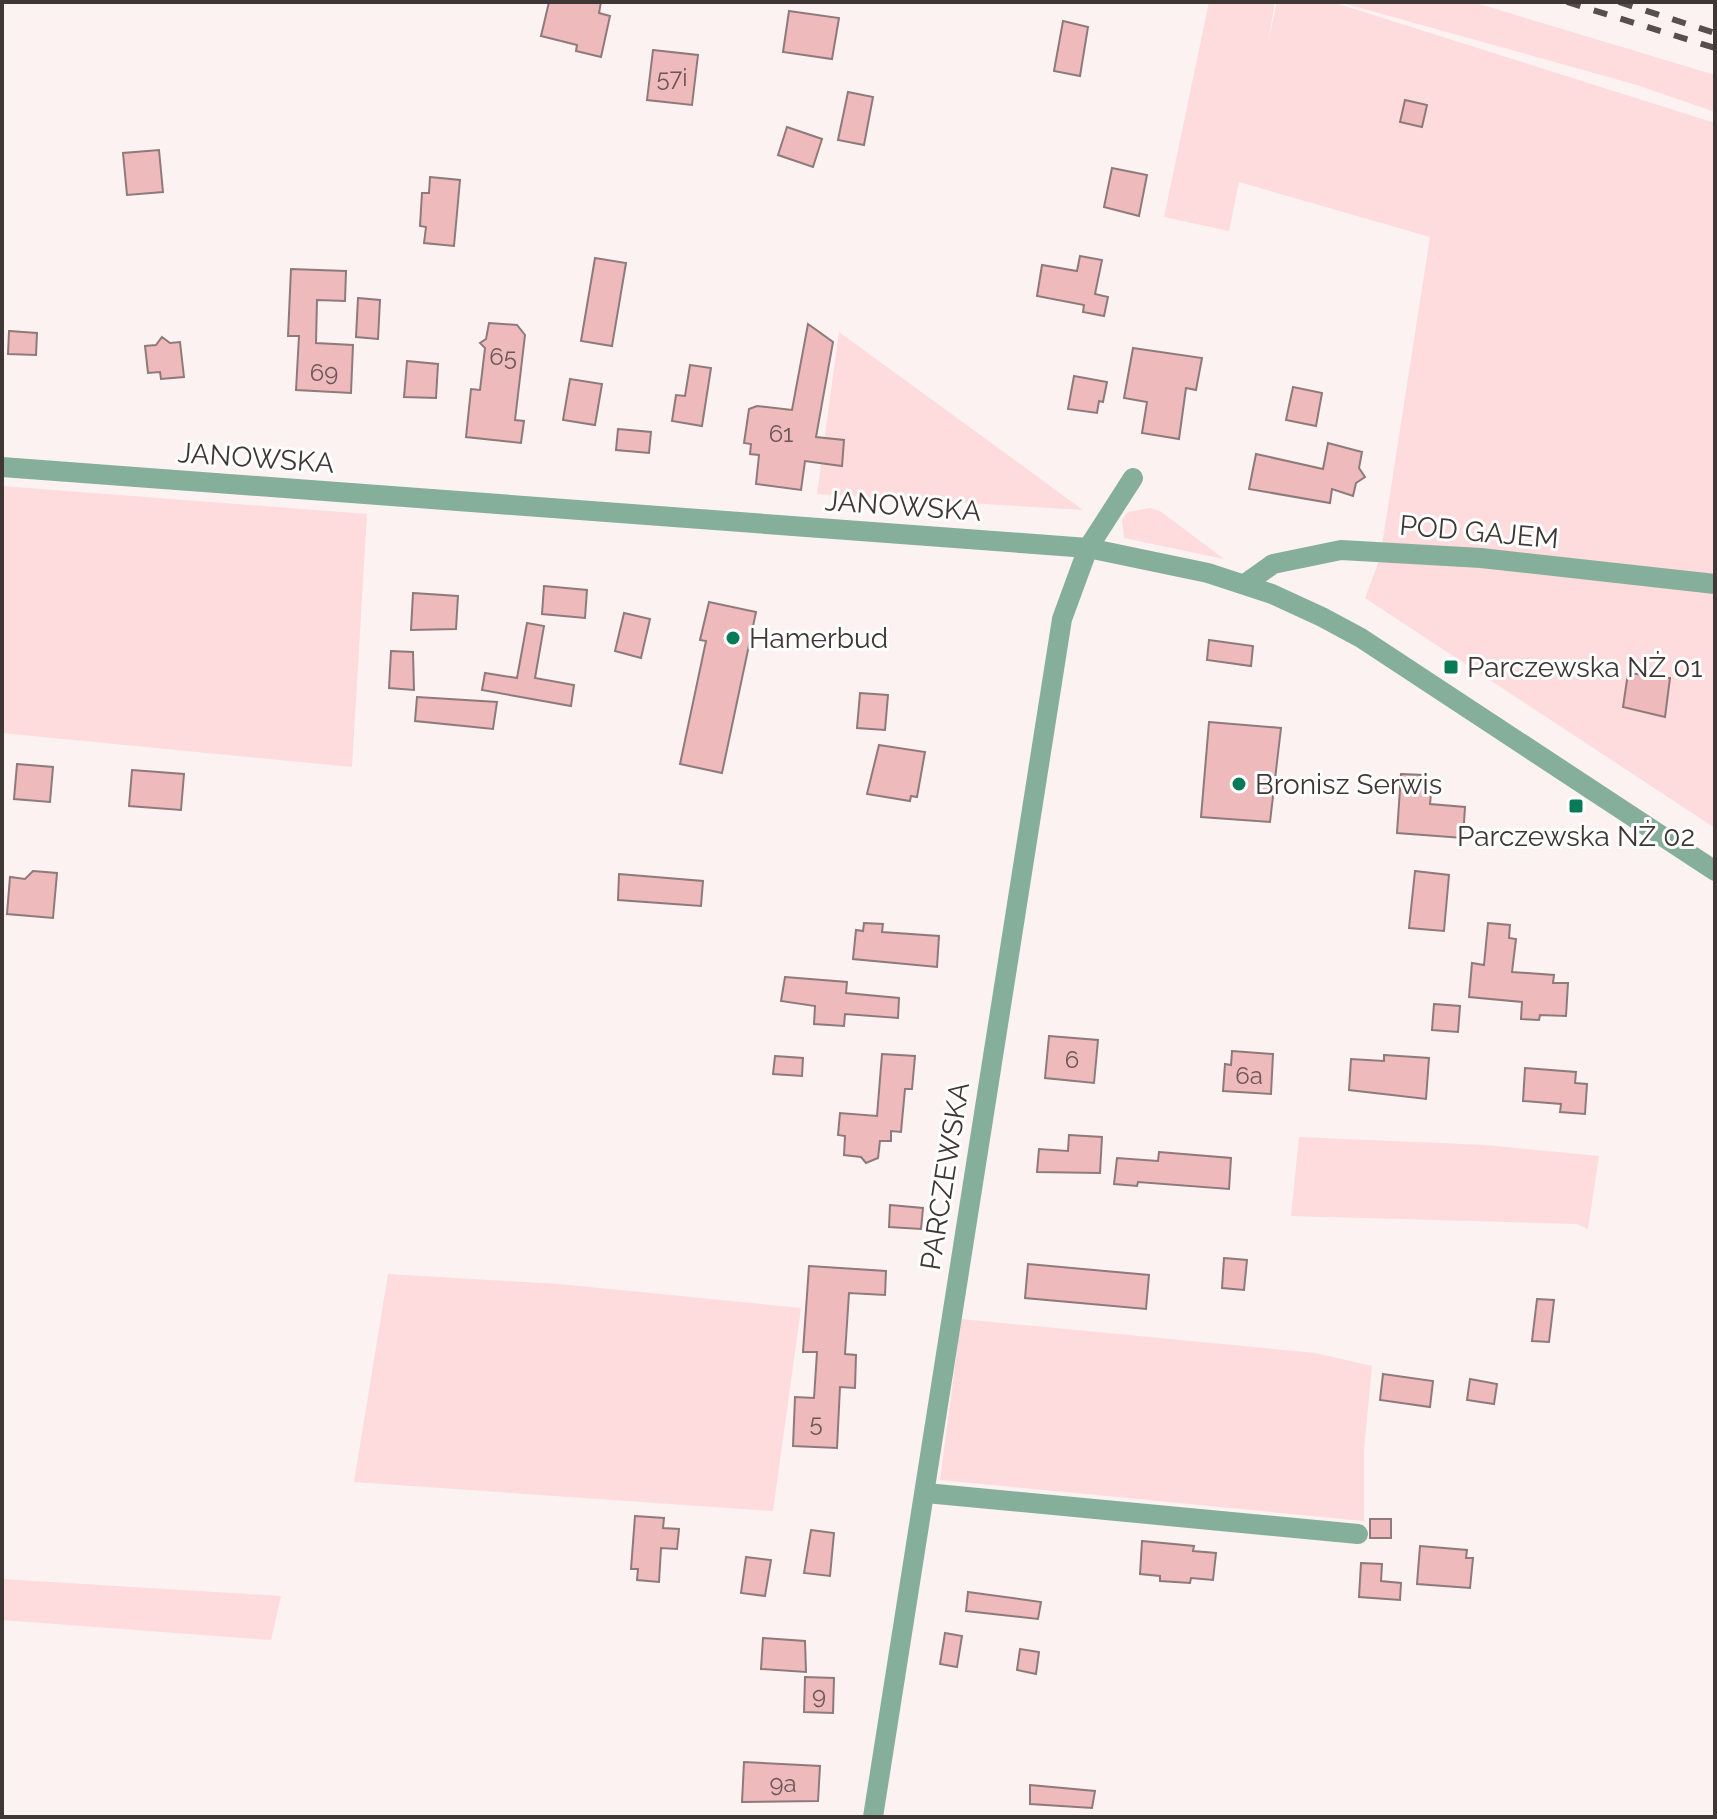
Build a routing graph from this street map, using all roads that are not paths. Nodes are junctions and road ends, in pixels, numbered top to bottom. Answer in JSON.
{"nodes":[{"id":1,"x":2,"y":467,"type":"edge"},
{"id":2,"x":1133,"y":478,"type":"dead end"},
{"id":3,"x":1088,"y":548,"type":"junction"},
{"id":4,"x":1245,"y":584,"type":"junction"},
{"id":5,"x":1715,"y":584,"type":"edge"},
{"id":6,"x":1715,"y":871,"type":"edge"},
{"id":7,"x":926,"y":1493,"type":"junction"},
{"id":8,"x":1358,"y":1534,"type":"dead end"},
{"id":9,"x":873,"y":1817,"type":"edge"}],
"edges":[{"from":1,"to":3,"type":"street","name":"JANOWSKA"},
{"from":2,"to":3,"type":"street","name":"PARCZEWSKA"},
{"from":3,"to":4,"type":"street","name":"JANOWSKA"},
{"from":3,"to":7,"type":"street","name":"PARCZEWSKA"},
{"from":4,"to":5,"type":"street","name":"POD GAJEM"},
{"from":4,"to":6,"type":"street","name":"JANOWSKA"},
{"from":7,"to":8,"type":"street"},
{"from":7,"to":9,"type":"street","name":"PARCZEWSKA"}]}
